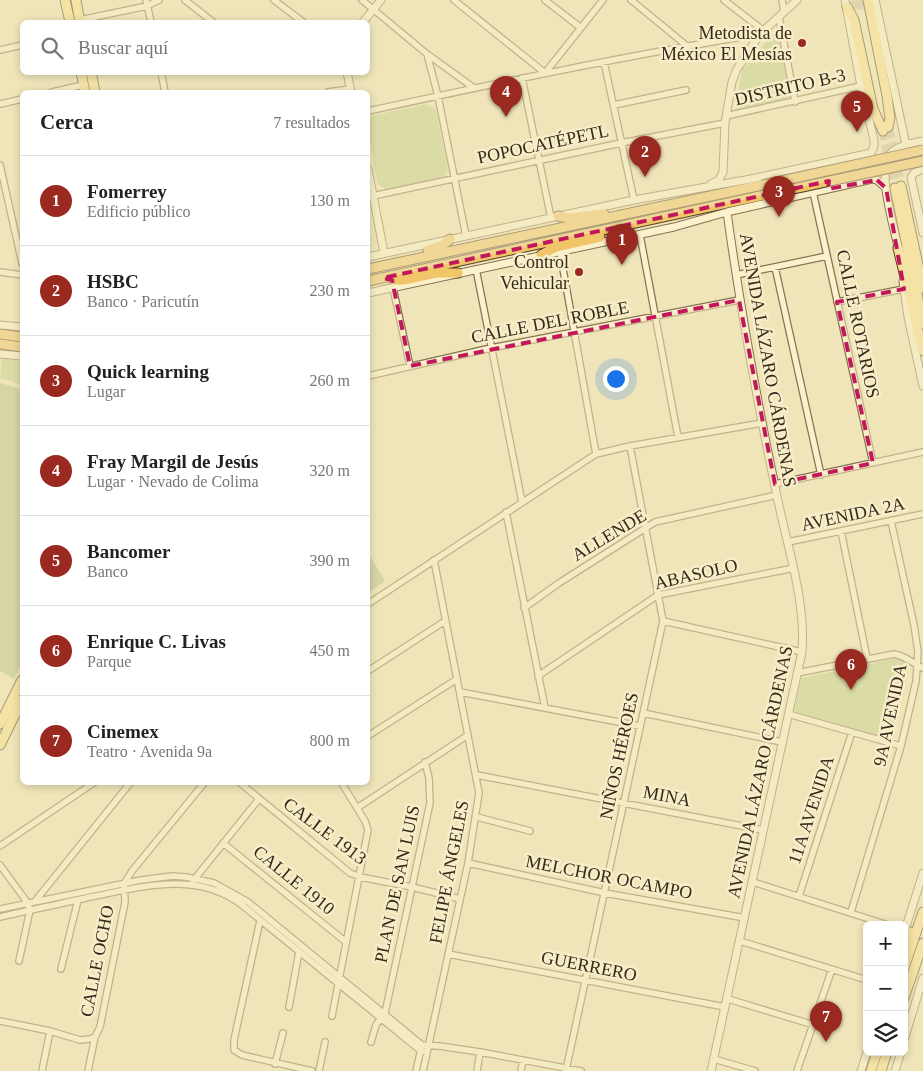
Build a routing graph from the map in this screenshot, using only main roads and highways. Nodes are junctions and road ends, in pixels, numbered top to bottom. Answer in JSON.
{"nodes":[{"id":1,"x":65,"y":0,"type":"edge"},
{"id":2,"x":76,"y":0,"type":"edge"},
{"id":3,"x":868,"y":0,"type":"tunnel mouth"},
{"id":4,"x":845,"y":2,"type":"edge"},
{"id":5,"x":860,"y":10,"type":"tunnel mouth"},
{"id":6,"x":70,"y":20,"type":"edge"},
{"id":7,"x":80,"y":20,"type":"edge"},
{"id":8,"x":82,"y":75,"type":"edge"},
{"id":9,"x":92,"y":75,"type":"edge"},
{"id":10,"x":84,"y":89,"type":"edge"},
{"id":11,"x":95,"y":90,"type":"edge"},
{"id":12,"x":887,"y":129,"type":"junction"},
{"id":13,"x":923,"y":150,"type":"edge"},
{"id":14,"x":923,"y":161,"type":"edge"},
{"id":15,"x":617,"y":216,"type":"junction"},
{"id":16,"x":555,"y":217,"type":"road end"},
{"id":17,"x":630,"y":224,"type":"junction"},
{"id":18,"x":450,"y":239,"type":"road end"},
{"id":19,"x":898,"y":248,"type":"road end"},
{"id":20,"x":542,"y":255,"type":"road end"},
{"id":21,"x":384,"y":265,"type":"junction"},
{"id":22,"x":370,"y":268,"type":"edge"},
{"id":23,"x":458,"y":273,"type":"road end"},
{"id":24,"x":383,"y":278,"type":"junction"},
{"id":25,"x":370,"y":281,"type":"edge"},
{"id":26,"x":923,"y":288,"type":"edge"},
{"id":27,"x":923,"y":323,"type":"edge"},
{"id":28,"x":0,"y":334,"type":"edge"},
{"id":29,"x":20,"y":337,"type":"edge"},
{"id":30,"x":0,"y":344,"type":"edge"},
{"id":31,"x":20,"y":347,"type":"edge"},
{"id":32,"x":923,"y":351,"type":"edge"},
{"id":33,"x":20,"y":684,"type":"edge"},
{"id":34,"x":20,"y":702,"type":"edge"},
{"id":35,"x":3,"y":722,"type":"edge"},
{"id":36,"x":0,"y":745,"type":"edge"},
{"id":37,"x":923,"y":912,"type":"edge"},
{"id":38,"x":919,"y":925,"type":"junction"},
{"id":39,"x":908,"y":939,"type":"edge"},
{"id":40,"x":923,"y":943,"type":"edge"},
{"id":41,"x":905,"y":966,"type":"edge"},
{"id":42,"x":908,"y":986,"type":"edge"},
{"id":43,"x":876,"y":1056,"type":"edge"},
{"id":44,"x":886,"y":1056,"type":"edge"},
{"id":45,"x":871,"y":1071,"type":"edge"},
{"id":46,"x":881,"y":1071,"type":"edge"}],
"edges":[{"from":1,"to":6,"type":"main road"},
{"from":2,"to":7,"type":"main road"},
{"from":3,"to":12,"type":"main road"},
{"from":4,"to":12,"type":"main road"},
{"from":5,"to":12,"type":"main road"},
{"from":8,"to":10,"type":"main road"},
{"from":9,"to":11,"type":"main road"},
{"from":13,"to":15,"type":"highway","bridge":true},
{"from":14,"to":17,"type":"highway","bridge":true},
{"from":15,"to":16,"type":"highway"},
{"from":15,"to":21,"type":"highway"},
{"from":17,"to":20,"type":"highway"},
{"from":17,"to":24,"type":"highway"},
{"from":18,"to":21,"type":"highway"},
{"from":19,"to":32,"type":"main road"},
{"from":21,"to":22,"type":"highway"},
{"from":23,"to":24,"type":"highway"},
{"from":24,"to":25,"type":"highway"},
{"from":26,"to":27,"type":"main road"},
{"from":28,"to":29,"type":"highway"},
{"from":30,"to":31,"type":"highway"},
{"from":33,"to":35,"type":"main road"},
{"from":34,"to":35,"type":"main road"},
{"from":35,"to":36,"type":"main road"},
{"from":37,"to":38,"type":"main road"},
{"from":38,"to":39,"type":"main road"},
{"from":38,"to":41,"type":"main road"},
{"from":40,"to":42,"type":"main road"},
{"from":43,"to":45,"type":"main road"},
{"from":44,"to":46,"type":"main road"}]}
